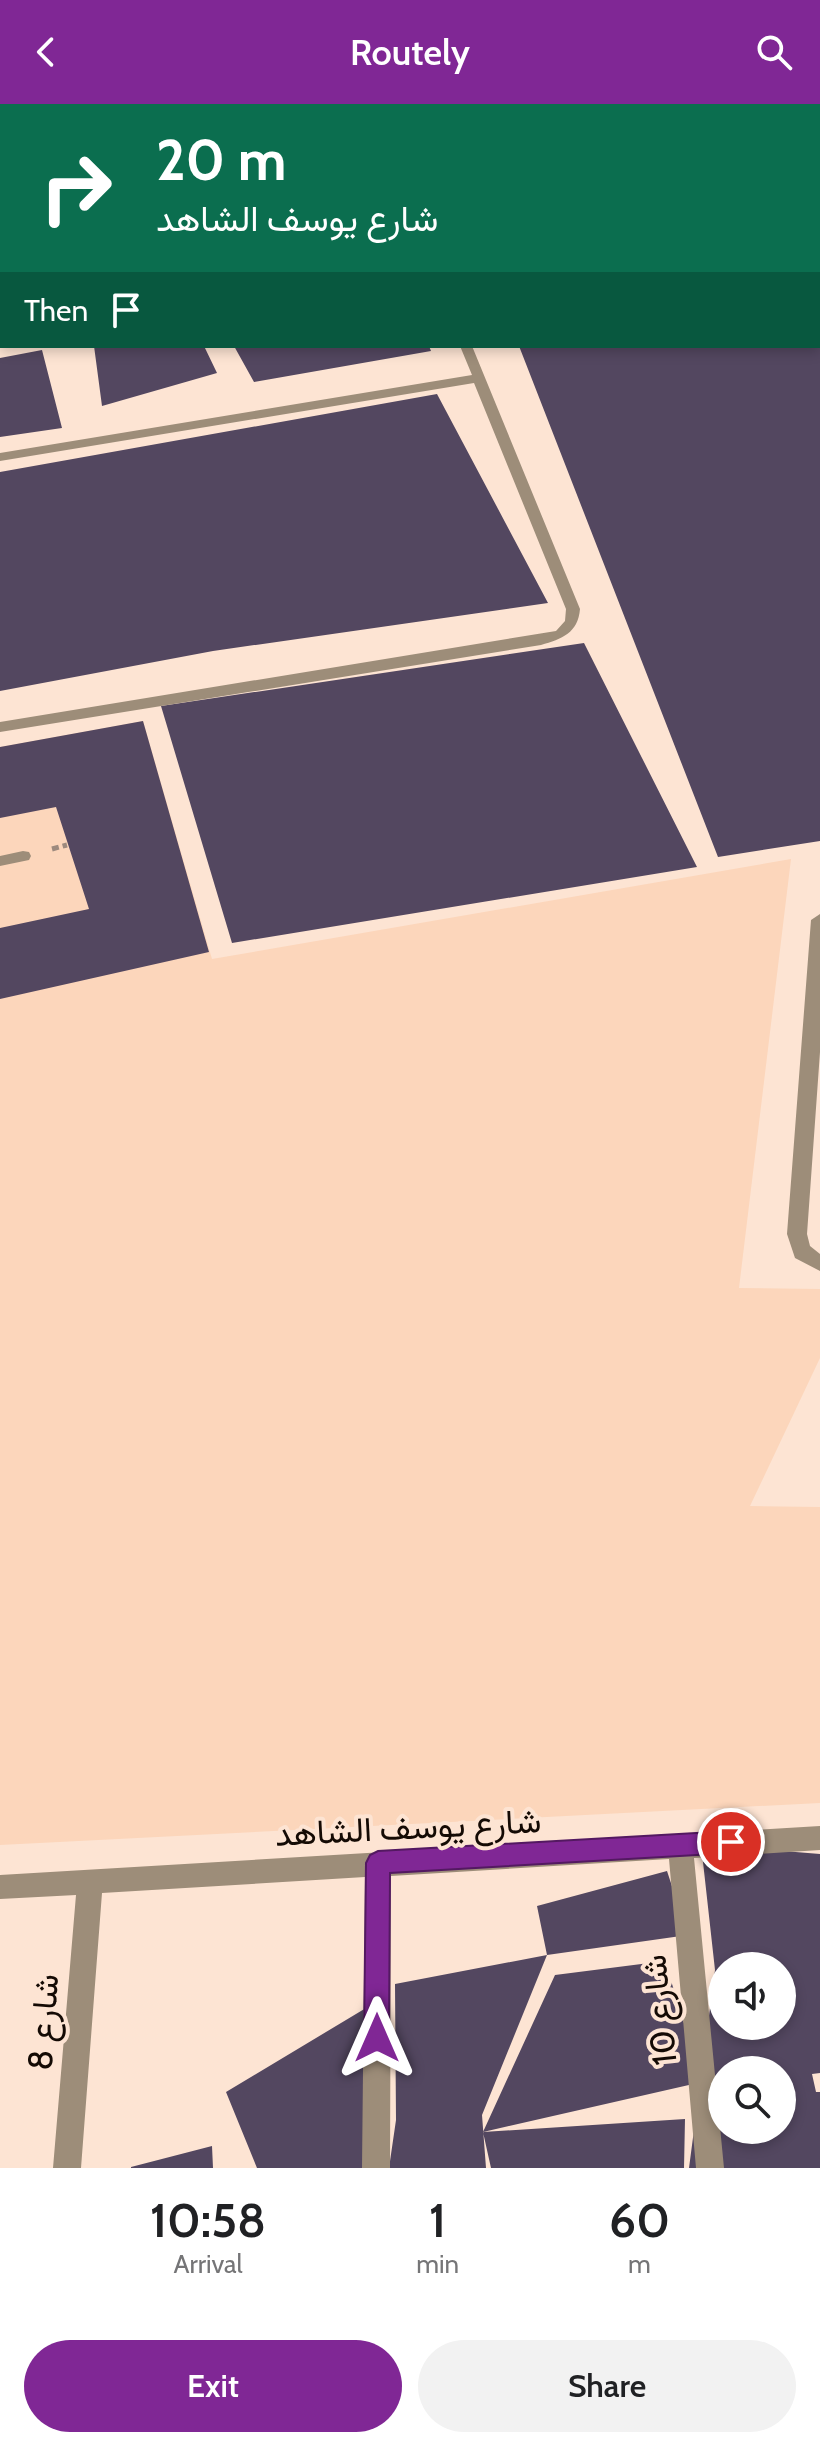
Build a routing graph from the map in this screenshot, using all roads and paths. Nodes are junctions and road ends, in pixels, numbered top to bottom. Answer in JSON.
{"nodes":[{"id":1,"x":467,"y":348,"type":"edge"},
{"id":2,"x":479,"y":378,"type":"junction"},
{"id":3,"x":0,"y":457,"type":"edge"},
{"id":4,"x":0,"y":727,"type":"edge"},
{"id":5,"x":23,"y":856,"type":"dead end"},
{"id":6,"x":0,"y":861,"type":"edge"},
{"id":7,"x":820,"y":920,"type":"edge"},
{"id":8,"x":820,"y":1263,"type":"edge"},
{"id":9,"x":820,"y":1838,"type":"edge"},
{"id":10,"x":680,"y":1845,"type":"junction"},
{"id":11,"x":378,"y":1863,"type":"junction"},
{"id":12,"x":90,"y":1881,"type":"junction"},
{"id":13,"x":0,"y":1887,"type":"edge"},
{"id":14,"x":67,"y":2168,"type":"edge"},
{"id":15,"x":376,"y":2168,"type":"edge"},
{"id":16,"x":710,"y":2168,"type":"edge"}],
"edges":[{"from":1,"to":2,"type":"lane"},
{"from":2,"to":3,"type":"lane"},
{"from":2,"to":4,"type":"lane"},
{"from":5,"to":6,"type":"lane"},
{"from":7,"to":8,"type":"street"},
{"from":9,"to":10,"type":"street","name":"شارع يوسف الشاهد"},
{"from":10,"to":11,"type":"street","name":"شارع يوسف الشاهد"},
{"from":10,"to":16,"type":"street","name":"شارع 10"},
{"from":11,"to":12,"type":"street","name":"شارع يوسف الشاهد"},
{"from":11,"to":15,"type":"street"},
{"from":12,"to":13,"type":"street","name":"شارع يوسف الشاهد"},
{"from":12,"to":14,"type":"street","name":"شارع 8"}]}
